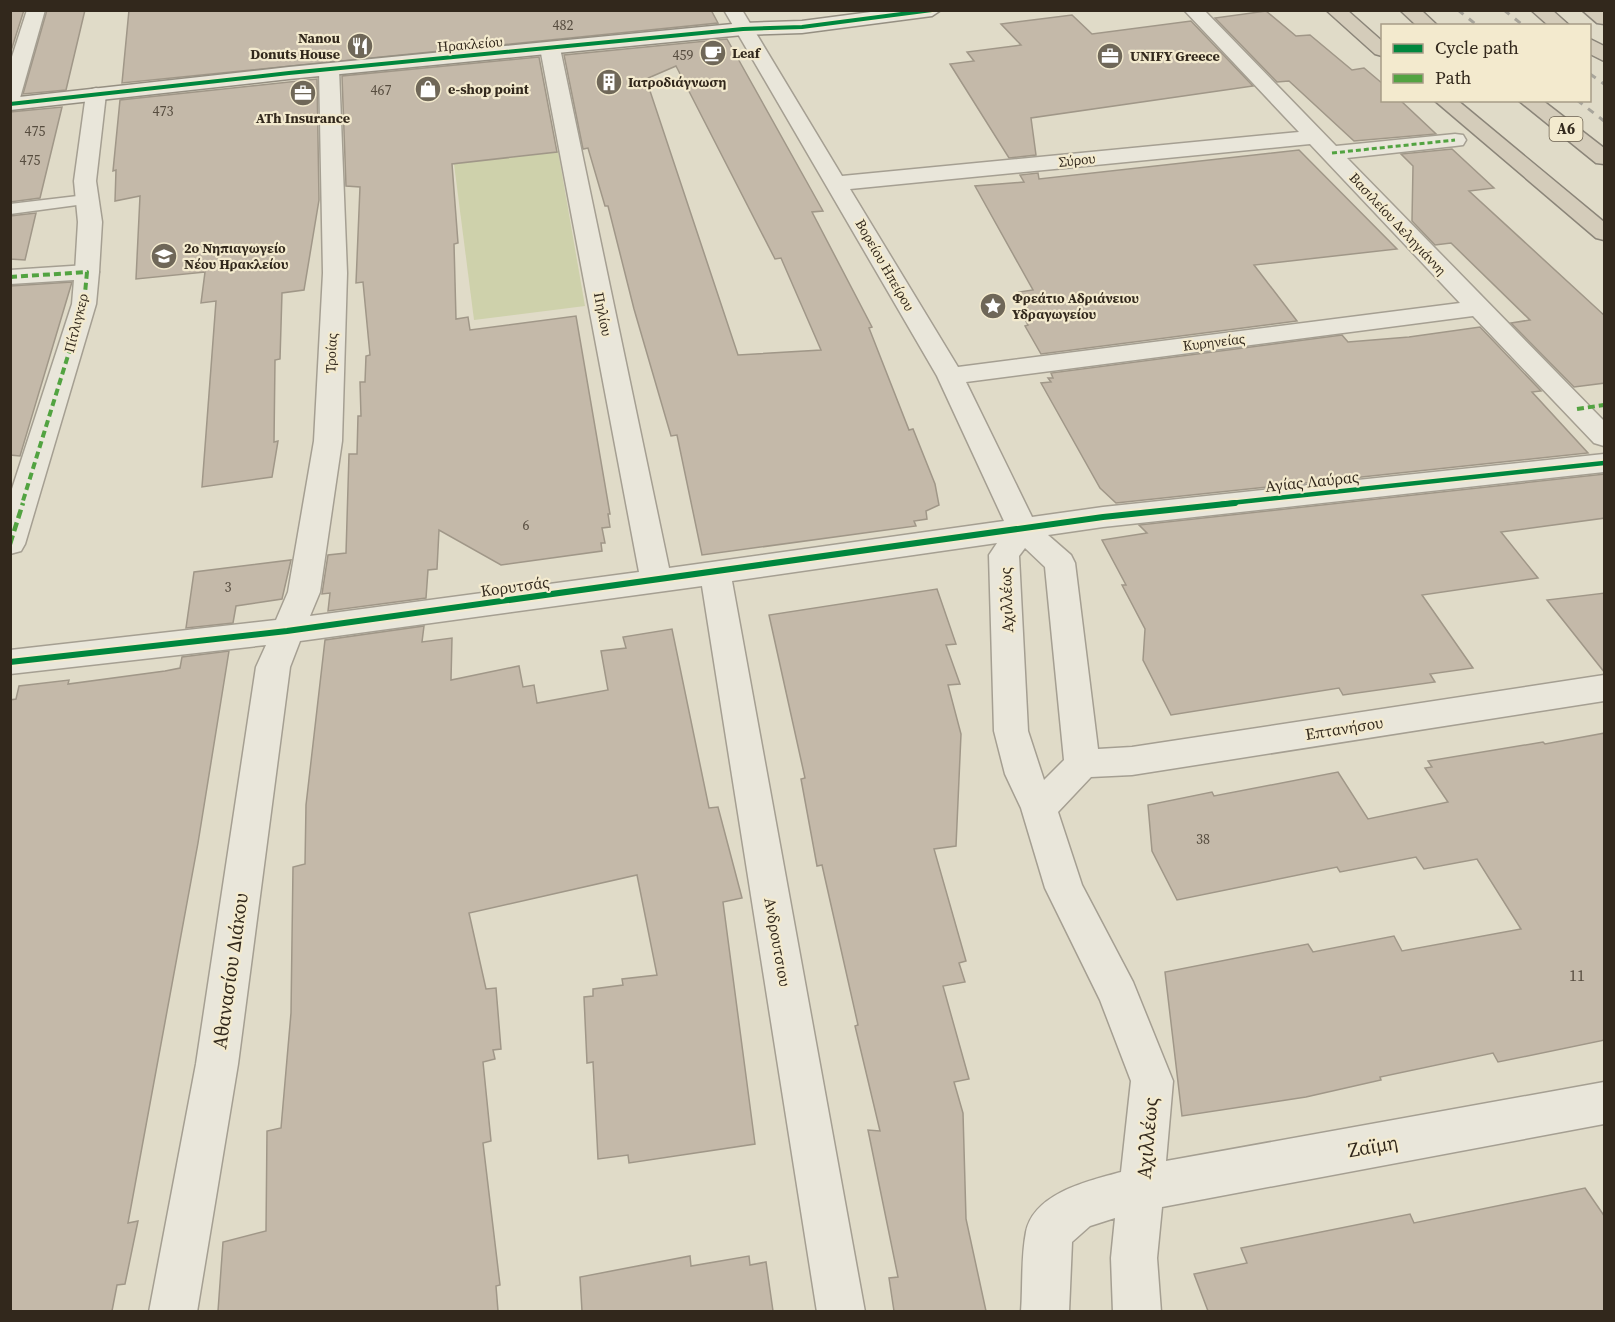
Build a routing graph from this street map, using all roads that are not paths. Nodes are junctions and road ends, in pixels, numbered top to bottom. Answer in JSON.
{"nodes":[{"id":1,"x":834,"y":10,"type":"edge"},
{"id":2,"x":932,"y":10,"type":"edge"},
{"id":3,"x":1193,"y":10,"type":"edge"},
{"id":4,"x":1335,"y":10,"type":"edge"},
{"id":5,"x":1409,"y":10,"type":"edge"},
{"id":6,"x":1540,"y":10,"type":"edge"},
{"id":7,"x":1591,"y":10,"type":"edge"},
{"id":8,"x":34,"y":18,"type":"edge"},
{"id":9,"x":1605,"y":19,"type":"edge"},
{"id":10,"x":738,"y":20,"type":"edge"},
{"id":11,"x":1426,"y":24,"type":"edge"},
{"id":12,"x":1559,"y":24,"type":"edge"},
{"id":13,"x":10,"y":27,"type":"edge"},
{"id":14,"x":1591,"y":46,"type":"edge"},
{"id":15,"x":550,"y":48,"type":"junction"},
{"id":16,"x":1381,"y":48,"type":"edge"},
{"id":17,"x":1605,"y":55,"type":"edge"},
{"id":18,"x":329,"y":69,"type":"junction"},
{"id":19,"x":96,"y":94,"type":"junction"},
{"id":20,"x":10,"y":98,"type":"edge"},
{"id":21,"x":1446,"y":102,"type":"edge"},
{"id":22,"x":1531,"y":102,"type":"edge"},
{"id":23,"x":10,"y":104,"type":"edge"},
{"id":24,"x":1455,"y":140,"type":"dead end"},
{"id":25,"x":1324,"y":145,"type":"junction"},
{"id":26,"x":1605,"y":158,"type":"edge"},
{"id":27,"x":838,"y":183,"type":"junction"},
{"id":28,"x":86,"y":200,"type":"junction"},
{"id":29,"x":10,"y":209,"type":"edge"},
{"id":30,"x":1605,"y":233,"type":"edge"},
{"id":31,"x":87,"y":272,"type":"junction"},
{"id":32,"x":10,"y":277,"type":"edge"},
{"id":33,"x":1478,"y":309,"type":"junction"},
{"id":34,"x":950,"y":376,"type":"junction"},
{"id":35,"x":1605,"y":405,"type":"edge"},
{"id":36,"x":1577,"y":409,"type":"junction"},
{"id":37,"x":1605,"y":437,"type":"edge"},
{"id":38,"x":1605,"y":463,"type":"edge"},
{"id":39,"x":1022,"y":528,"type":"junction"},
{"id":40,"x":10,"y":544,"type":"edge"},
{"id":41,"x":715,"y":573,"type":"junction"},
{"id":42,"x":656,"y":580,"type":"junction"},
{"id":43,"x":287,"y":631,"type":"junction"},
{"id":44,"x":10,"y":662,"type":"edge"},
{"id":45,"x":1605,"y":688,"type":"edge"},
{"id":46,"x":1082,"y":764,"type":"junction"},
{"id":47,"x":1039,"y":808,"type":"junction"},
{"id":48,"x":1605,"y":1103,"type":"edge"},
{"id":49,"x":1142,"y":1188,"type":"junction"},
{"id":50,"x":173,"y":1311,"type":"edge"},
{"id":51,"x":841,"y":1311,"type":"edge"},
{"id":52,"x":1045,"y":1311,"type":"edge"},
{"id":53,"x":1137,"y":1311,"type":"edge"}],
"edges":[{"from":1,"to":10,"type":"street","name":"Ηρακλείου"},
{"from":2,"to":10,"type":"street","name":"Ηρακλείου"},
{"from":3,"to":25,"type":"street","name":"Βασιλείου Δεληγιάννη"},
{"from":4,"to":16,"type":"highway"},
{"from":5,"to":11,"type":"highway"},
{"from":6,"to":12,"type":"highway"},
{"from":7,"to":9,"type":"highway"},
{"from":8,"to":13,"type":"street"},
{"from":8,"to":20,"type":"street"},
{"from":10,"to":15,"type":"street","name":"Ηρακλείου"},
{"from":10,"to":27,"type":"street","name":"Βορείου Ηπείρου"},
{"from":14,"to":17,"type":"highway"},
{"from":15,"to":18,"type":"street","name":"Ηρακλείου"},
{"from":15,"to":42,"type":"street","name":"Πηλίου"},
{"from":18,"to":19,"type":"street","name":"Ηρακλείου"},
{"from":18,"to":43,"type":"street","name":"Τροίας"},
{"from":19,"to":23,"type":"street","name":"Ηρακλείου"},
{"from":19,"to":28,"type":"street","name":"Πίτλιγκερ"},
{"from":21,"to":30,"type":"highway"},
{"from":22,"to":26,"type":"highway","number":"Α6"},
{"from":24,"to":25,"type":"street","name":"Σύρου"},
{"from":25,"to":27,"type":"street","name":"Σύρου"},
{"from":25,"to":33,"type":"street","name":"Βασιλείου Δεληγιάννη"},
{"from":27,"to":34,"type":"street","name":"Βορείου Ηπείρου"},
{"from":28,"to":29,"type":"lane"},
{"from":28,"to":31,"type":"street","name":"Πίτλιγκερ"},
{"from":31,"to":32,"type":"street"},
{"from":31,"to":40,"type":"street","name":"Πίτλιγκερ"},
{"from":33,"to":34,"type":"street","name":"Κυρηνείας"},
{"from":33,"to":36,"type":"street","name":"Βασιλείου Δεληγιάννη"},
{"from":34,"to":39,"type":"street","name":"Βορείου Ηπείρου"},
{"from":35,"to":36,"type":"street"},
{"from":36,"to":37,"type":"street","name":"Βασιλείου Δεληγιάννη"},
{"from":38,"to":39,"type":"street","name":"Αγίας Λαύρας"},
{"from":39,"to":41,"type":"street","name":"Κορυτσάς"},
{"from":39,"to":46,"type":"street"},
{"from":39,"to":47,"type":"street","name":"Αχιλλέως"},
{"from":41,"to":42,"type":"street","name":"Κορυτσάς"},
{"from":41,"to":51,"type":"street","name":"Ανδρουτσιου"},
{"from":42,"to":43,"type":"street","name":"Κορυτσάς"},
{"from":43,"to":44,"type":"street","name":"Κορυτσάς"},
{"from":43,"to":50,"type":"street","name":"Αθανασίου Διάκου"},
{"from":45,"to":46,"type":"street","name":"Επτανήσου"},
{"from":46,"to":47,"type":"street"},
{"from":47,"to":49,"type":"street","name":"Αχιλλέως"},
{"from":48,"to":49,"type":"street","name":"Ζαϊμη"},
{"from":49,"to":52,"type":"street","name":"Ζαϊμη"},
{"from":49,"to":53,"type":"street","name":"Αχιλλέως"}]}
